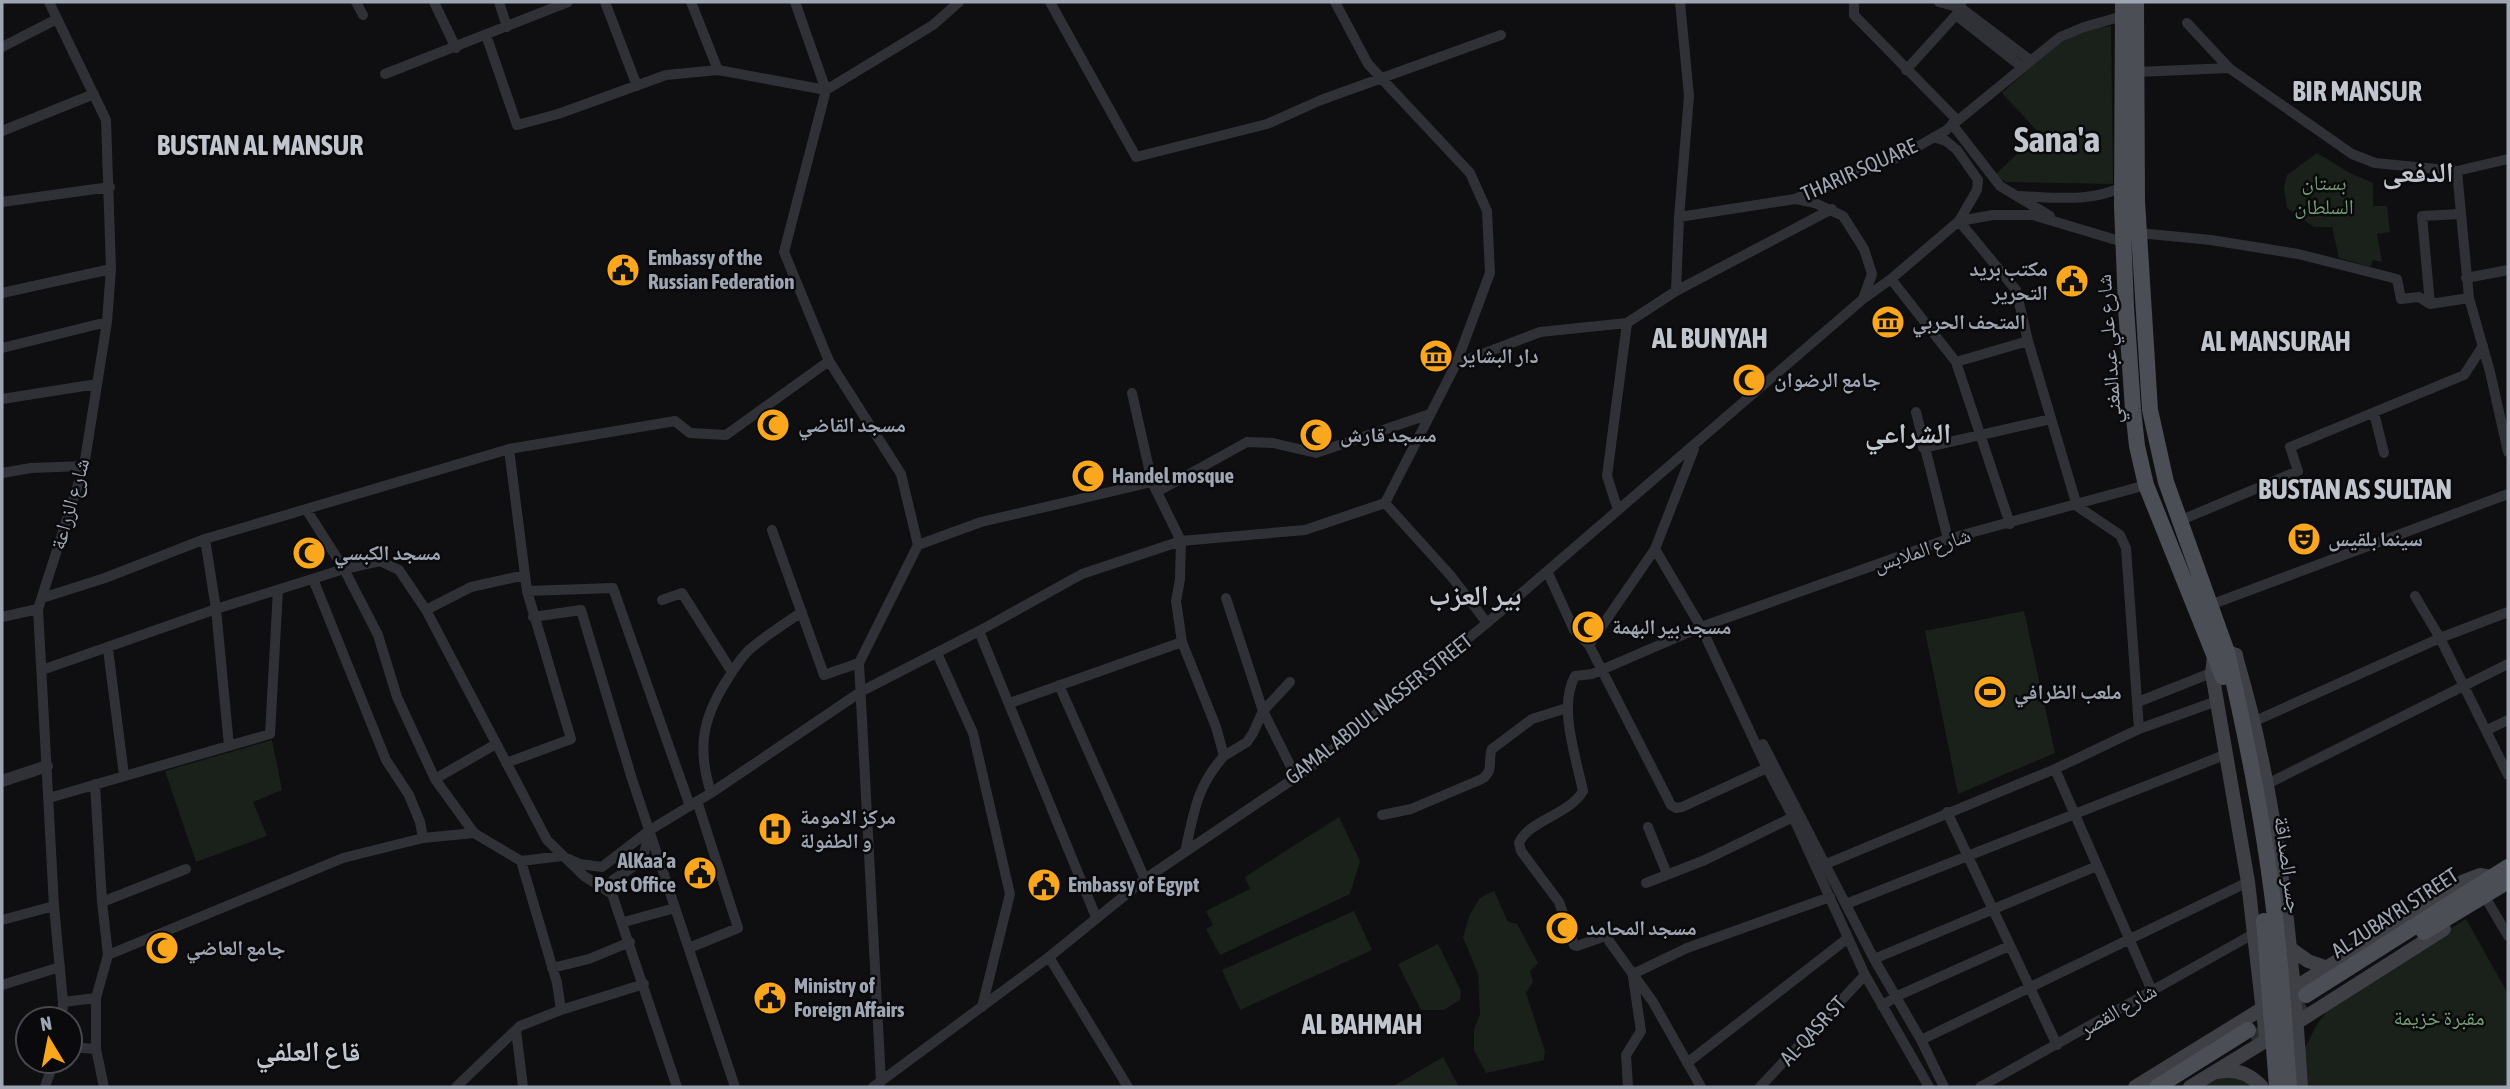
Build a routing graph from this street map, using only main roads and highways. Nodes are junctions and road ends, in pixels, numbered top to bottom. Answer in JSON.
{"nodes":[{"id":1,"x":2136,"y":2,"type":"edge"},
{"id":2,"x":2123,"y":9,"type":"edge"},
{"id":3,"x":2219,"y":666,"type":"junction"},
{"id":4,"x":2508,"y":867,"type":"edge"},
{"id":5,"x":2495,"y":887,"type":"edge"},
{"id":6,"x":2291,"y":948,"type":"junction"},
{"id":7,"x":2325,"y":967,"type":"junction"},
{"id":8,"x":2303,"y":995,"type":"junction"},
{"id":9,"x":2263,"y":1009,"type":"junction"},
{"id":10,"x":2280,"y":1015,"type":"junction"},
{"id":11,"x":2297,"y":1022,"type":"junction"},
{"id":12,"x":2256,"y":1037,"type":"junction"},
{"id":13,"x":2213,"y":1073,"type":"junction"},
{"id":14,"x":2135,"y":1087,"type":"edge"},
{"id":15,"x":2157,"y":1087,"type":"edge"},
{"id":16,"x":2175,"y":1087,"type":"edge"},
{"id":17,"x":2190,"y":1087,"type":"edge"},
{"id":18,"x":2262,"y":1087,"type":"edge"},
{"id":19,"x":2270,"y":1087,"type":"edge"},
{"id":20,"x":2277,"y":1087,"type":"edge"},
{"id":21,"x":2289,"y":1087,"type":"edge"},
{"id":22,"x":2301,"y":1087,"type":"edge"}],
"edges":[{"from":1,"to":3,"type":"main road","name":"شارع علي عبدالمغني"},
{"from":2,"to":3,"type":"main road","name":"شارع علي عبدالمغني"},
{"from":3,"to":6,"type":"main road"},
{"from":3,"to":9,"type":"main road"},
{"from":3,"to":20,"type":"main road","name":"جسر الصداقة","bridge":true},
{"from":3,"to":21,"type":"main road","name":"جسر الصداقة","bridge":true},
{"from":4,"to":5,"type":"main road","name":"AL ZUBAYRI STREET"},
{"from":5,"to":7,"type":"main road"},
{"from":5,"to":8,"type":"main road","name":"AL ZUBAYRI STREET"},
{"from":5,"to":11,"type":"main road"},
{"from":6,"to":7,"type":"main road"},
{"from":6,"to":8,"type":"main road"},
{"from":7,"to":8,"type":"main road"},
{"from":8,"to":9,"type":"main road"},
{"from":8,"to":10,"type":"main road"},
{"from":8,"to":11,"type":"main road"},
{"from":9,"to":10,"type":"main road"},
{"from":9,"to":12,"type":"main road"},
{"from":9,"to":14,"type":"main road"},
{"from":10,"to":11,"type":"main road"},
{"from":10,"to":12,"type":"main road"},
{"from":11,"to":12,"type":"main road"},
{"from":11,"to":22,"type":"main road"},
{"from":12,"to":13,"type":"main road"},
{"from":12,"to":15,"type":"main road"},
{"from":12,"to":16,"type":"main road"},
{"from":12,"to":19,"type":"main road"},
{"from":13,"to":17,"type":"main road"},
{"from":13,"to":18,"type":"main road"}]}
